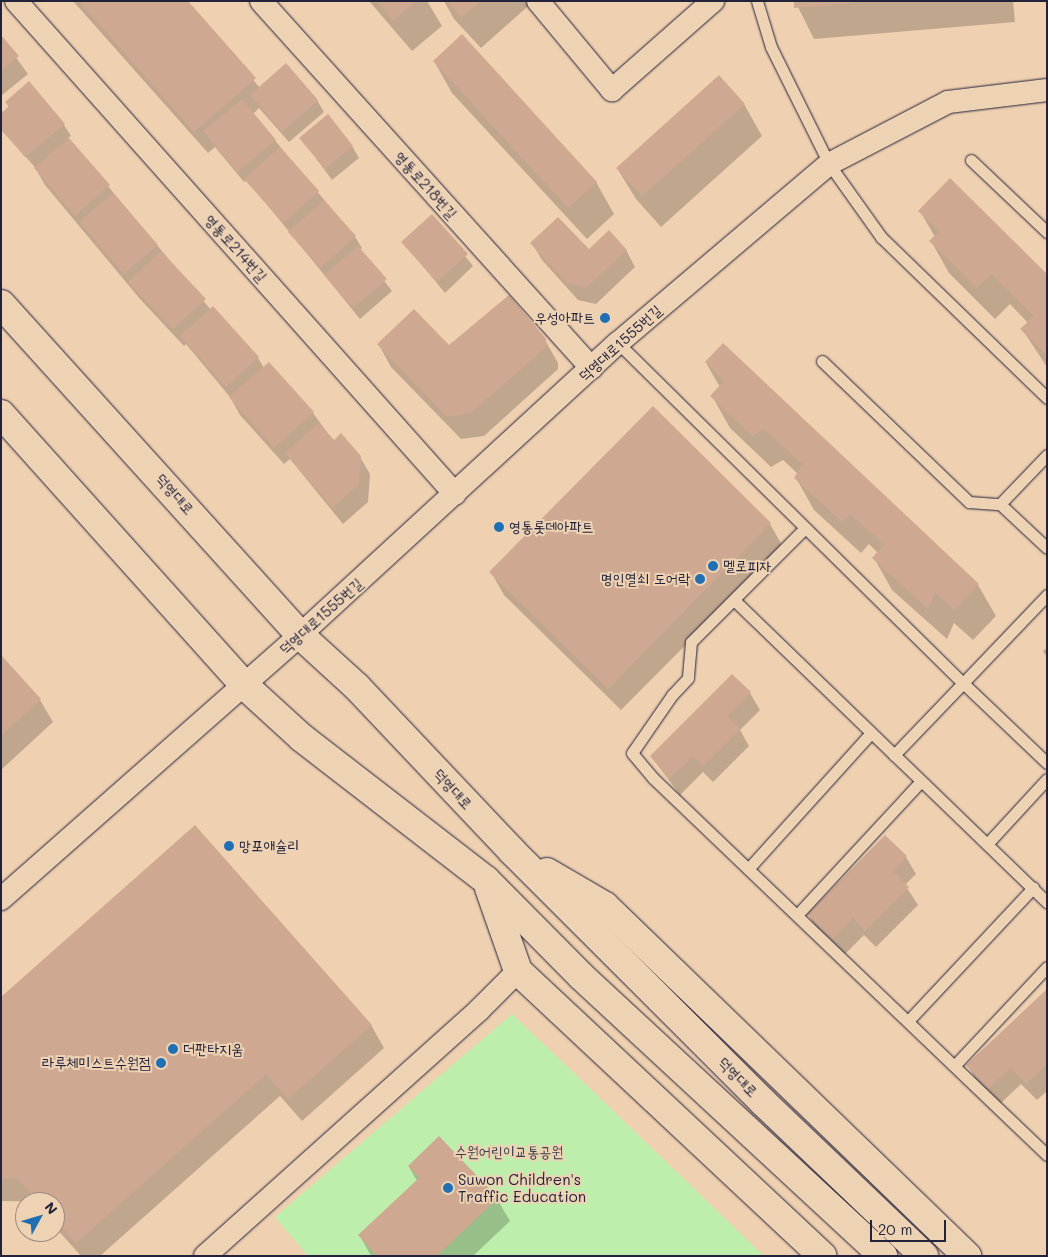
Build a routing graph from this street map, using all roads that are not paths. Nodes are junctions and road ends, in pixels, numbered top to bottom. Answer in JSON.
{"nodes":[{"id":1,"x":16,"y":1,"type":"edge"},
{"id":2,"x":261,"y":1,"type":"edge"},
{"id":3,"x":538,"y":1,"type":"edge"},
{"id":4,"x":713,"y":1,"type":"edge"},
{"id":5,"x":757,"y":1,"type":"edge"},
{"id":6,"x":1047,"y":90,"type":"edge"},
{"id":7,"x":971,"y":160,"type":"dead end"},
{"id":8,"x":829,"y":164,"type":"junction"},
{"id":9,"x":1047,"y":232,"type":"edge"},
{"id":10,"x":1,"y":304,"type":"edge"},
{"id":11,"x":618,"y":343,"type":"junction"},
{"id":12,"x":822,"y":361,"type":"dead end"},
{"id":13,"x":591,"y":368,"type":"junction"},
{"id":14,"x":1047,"y":398,"type":"edge"},
{"id":15,"x":1,"y":414,"type":"edge"},
{"id":16,"x":1047,"y":455,"type":"edge"},
{"id":17,"x":455,"y":494,"type":"junction"},
{"id":18,"x":1000,"y":504,"type":"junction"},
{"id":19,"x":805,"y":528,"type":"junction"},
{"id":20,"x":1047,"y":548,"type":"edge"},
{"id":21,"x":1047,"y":595,"type":"edge"},
{"id":22,"x":734,"y":600,"type":"junction"},
{"id":23,"x":300,"y":635,"type":"junction"},
{"id":24,"x":962,"y":683,"type":"junction"},
{"id":25,"x":244,"y":685,"type":"junction"},
{"id":26,"x":871,"y":734,"type":"junction"},
{"id":27,"x":894,"y":755,"type":"junction"},
{"id":28,"x":1047,"y":764,"type":"edge"},
{"id":29,"x":1047,"y":780,"type":"edge"},
{"id":30,"x":920,"y":782,"type":"junction"},
{"id":31,"x":987,"y":844,"type":"junction"},
{"id":32,"x":512,"y":851,"type":"junction"},
{"id":33,"x":748,"y":869,"type":"junction"},
{"id":34,"x":486,"y":880,"type":"junction"},
{"id":35,"x":1033,"y":888,"type":"junction"},
{"id":36,"x":1,"y":900,"type":"edge"},
{"id":37,"x":1047,"y":902,"type":"edge"},
{"id":38,"x":797,"y":915,"type":"junction"},
{"id":39,"x":1047,"y":967,"type":"edge"},
{"id":40,"x":518,"y":970,"type":"junction"},
{"id":41,"x":908,"y":1021,"type":"junction"},
{"id":42,"x":955,"y":1065,"type":"junction"},
{"id":43,"x":1047,"y":1154,"type":"edge"},
{"id":44,"x":205,"y":1256,"type":"edge"},
{"id":45,"x":823,"y":1256,"type":"edge"},
{"id":46,"x":883,"y":1256,"type":"edge"},
{"id":47,"x":924,"y":1256,"type":"edge"},
{"id":48,"x":967,"y":1256,"type":"edge"}],
"edges":[{"from":1,"to":17,"type":"street","name":"영통로214번길"},
{"from":2,"to":13,"type":"street","name":"영통로218번길"},
{"from":3,"to":4,"type":"street"},
{"from":5,"to":8,"type":"lane"},
{"from":6,"to":8,"type":"street","name":"덕영대로1555번길"},
{"from":7,"to":9,"type":"lane"},
{"from":8,"to":11,"type":"street","name":"덕영대로1555번길"},
{"from":8,"to":14,"type":"lane"},
{"from":10,"to":23,"type":"main road","name":"덕영대로"},
{"from":11,"to":13,"type":"street","name":"덕영대로1555번길"},
{"from":11,"to":19,"type":"lane"},
{"from":12,"to":18,"type":"lane"},
{"from":13,"to":17,"type":"street","name":"덕영대로1555번길"},
{"from":15,"to":25,"type":"main road","name":"덕영대로"},
{"from":16,"to":18,"type":"lane"},
{"from":17,"to":23,"type":"street","name":"덕영대로1555번길"},
{"from":18,"to":20,"type":"lane"},
{"from":19,"to":22,"type":"lane"},
{"from":19,"to":24,"type":"lane"},
{"from":21,"to":24,"type":"lane"},
{"from":22,"to":26,"type":"lane"},
{"from":22,"to":33,"type":"lane"},
{"from":23,"to":25,"type":"street","name":"덕영대로1555번길"},
{"from":23,"to":32,"type":"main road","name":"덕영대로"},
{"from":24,"to":27,"type":"lane"},
{"from":24,"to":28,"type":"lane"},
{"from":25,"to":34,"type":"main road","name":"덕영대로"},
{"from":25,"to":36,"type":"street","name":"덕영대로1555번길"},
{"from":26,"to":27,"type":"lane"},
{"from":26,"to":33,"type":"lane"},
{"from":27,"to":30,"type":"lane"},
{"from":29,"to":31,"type":"lane"},
{"from":30,"to":31,"type":"lane"},
{"from":30,"to":38,"type":"lane"},
{"from":31,"to":35,"type":"lane"},
{"from":32,"to":47,"type":"main road","name":"덕영대로"},
{"from":32,"to":48,"type":"main road"},
{"from":33,"to":38,"type":"lane"},
{"from":34,"to":40,"type":"main road"},
{"from":34,"to":46,"type":"main road","name":"덕영대로"},
{"from":35,"to":37,"type":"lane"},
{"from":35,"to":41,"type":"lane"},
{"from":38,"to":41,"type":"lane"},
{"from":39,"to":42,"type":"lane"},
{"from":40,"to":44,"type":"street"},
{"from":40,"to":45,"type":"main road"},
{"from":41,"to":42,"type":"lane"},
{"from":42,"to":43,"type":"lane"}]}
